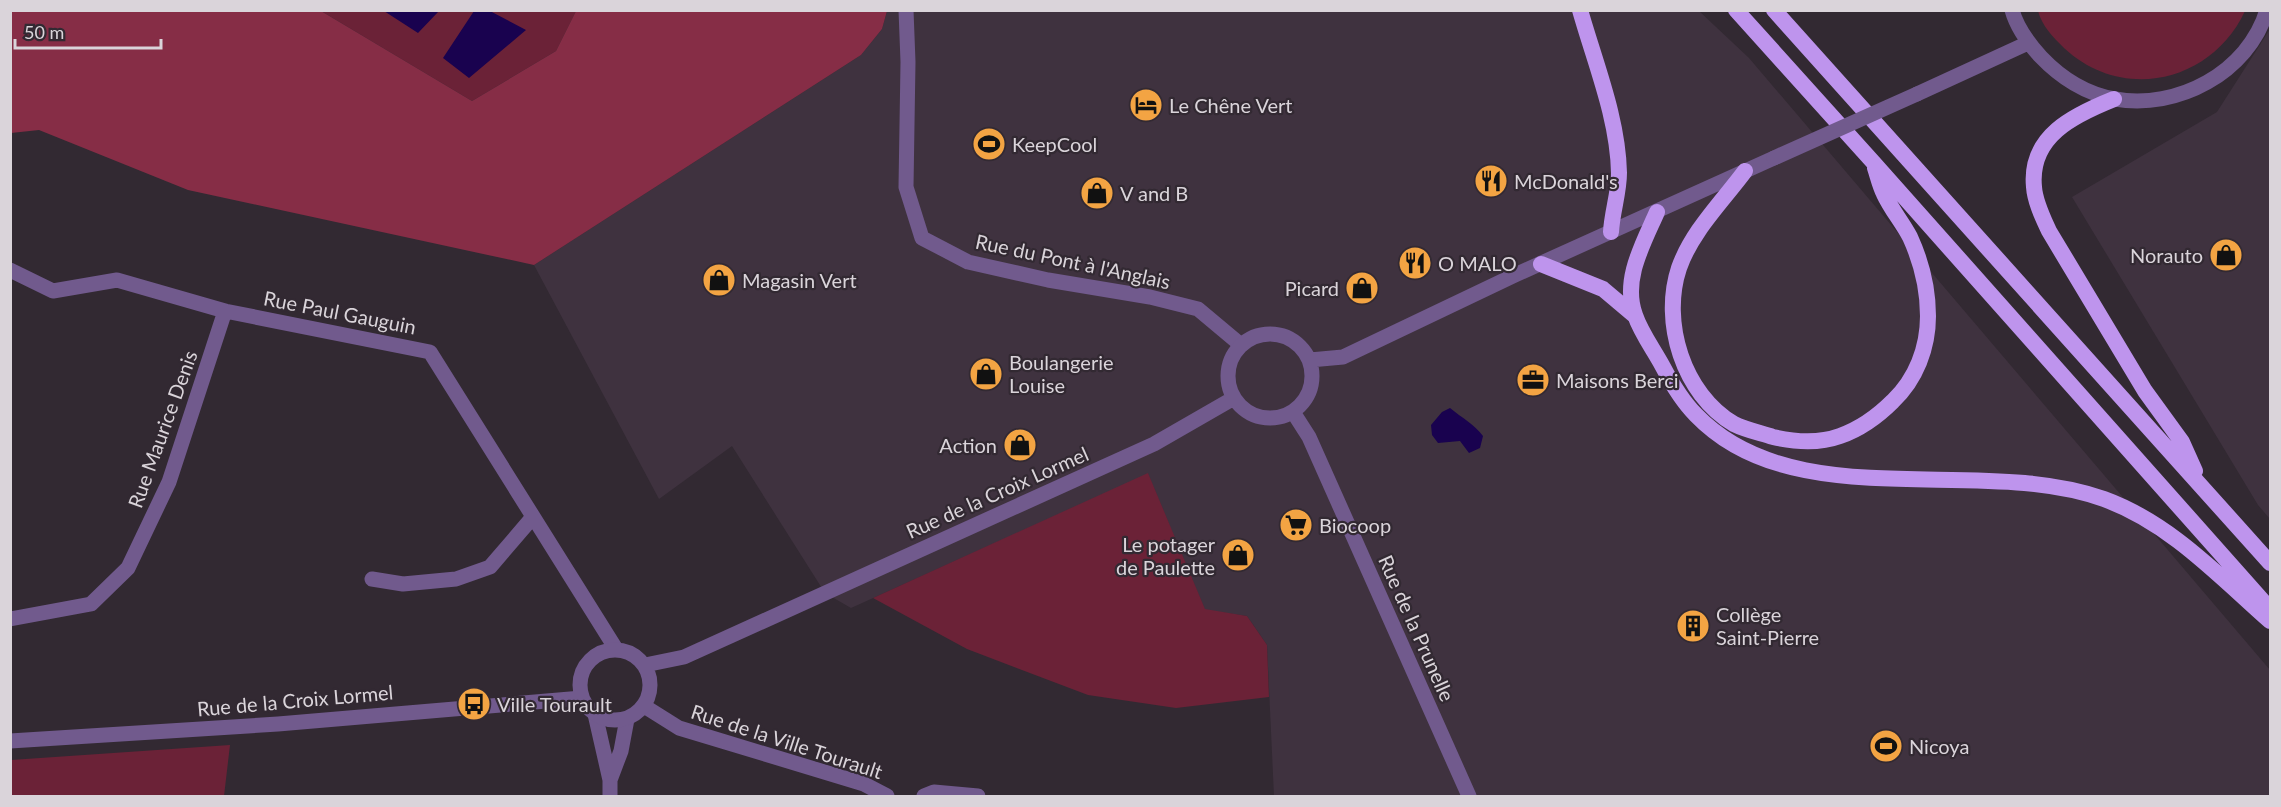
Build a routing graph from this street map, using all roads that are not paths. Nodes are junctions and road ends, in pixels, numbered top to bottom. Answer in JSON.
{"nodes":[{"id":1,"x":906,"y":10,"type":"edge"},
{"id":2,"x":1581,"y":10,"type":"edge"},
{"id":3,"x":1736,"y":10,"type":"edge"},
{"id":4,"x":1774,"y":10,"type":"edge"},
{"id":5,"x":2012,"y":10,"type":"edge"},
{"id":6,"x":2267,"y":10,"type":"edge"},
{"id":7,"x":2028,"y":43,"type":"junction"},
{"id":8,"x":2114,"y":99,"type":"junction"},
{"id":9,"x":1873,"y":162,"type":"junction"},
{"id":10,"x":1745,"y":171,"type":"junction"},
{"id":11,"x":1657,"y":212,"type":"junction"},
{"id":12,"x":1611,"y":232,"type":"junction"},
{"id":13,"x":1541,"y":264,"type":"junction"},
{"id":14,"x":10,"y":270,"type":"edge"},
{"id":15,"x":225,"y":311,"type":"junction"},
{"id":16,"x":1635,"y":316,"type":"junction"},
{"id":17,"x":1240,"y":345,"type":"junction"},
{"id":18,"x":1310,"y":360,"type":"junction"},
{"id":19,"x":1234,"y":398,"type":"junction"},
{"id":20,"x":1293,"y":412,"type":"junction"},
{"id":21,"x":2202,"y":486,"type":"junction"},
{"id":22,"x":532,"y":518,"type":"junction"},
{"id":23,"x":2271,"y":563,"type":"edge"},
{"id":24,"x":372,"y":579,"type":"dead end"},
{"id":25,"x":2271,"y":609,"type":"edge"},
{"id":26,"x":10,"y":619,"type":"edge"},
{"id":27,"x":2271,"y":621,"type":"edge"},
{"id":28,"x":616,"y":649,"type":"junction"},
{"id":29,"x":645,"y":665,"type":"junction"},
{"id":30,"x":582,"y":698,"type":"junction"},
{"id":31,"x":644,"y":706,"type":"junction"},
{"id":32,"x":595,"y":714,"type":"junction"},
{"id":33,"x":627,"y":719,"type":"junction"},
{"id":34,"x":10,"y":741,"type":"edge"},
{"id":35,"x":610,"y":780,"type":"junction"},
{"id":36,"x":610,"y":796,"type":"edge"},
{"id":37,"x":887,"y":796,"type":"edge"},
{"id":38,"x":924,"y":796,"type":"edge"},
{"id":39,"x":978,"y":796,"type":"edge"},
{"id":40,"x":1469,"y":796,"type":"edge"}],
"edges":[{"from":1,"to":17,"type":"street","name":"Rue du Pont à l'Anglais"},
{"from":2,"to":12,"type":"highway"},
{"from":3,"to":9,"type":"highway"},
{"from":4,"to":21,"type":"highway"},
{"from":5,"to":7,"type":"street"},
{"from":6,"to":8,"type":"street"},
{"from":7,"to":8,"type":"street"},
{"from":7,"to":10,"type":"street","bridge":true},
{"from":8,"to":21,"type":"highway"},
{"from":9,"to":10,"type":"highway"},
{"from":9,"to":25,"type":"highway"},
{"from":10,"to":11,"type":"street"},
{"from":11,"to":12,"type":"street"},
{"from":11,"to":16,"type":"highway"},
{"from":12,"to":13,"type":"street"},
{"from":13,"to":16,"type":"highway"},
{"from":13,"to":18,"type":"street"},
{"from":14,"to":15,"type":"street","name":"Rue Paul Gauguin"},
{"from":15,"to":22,"type":"street","name":"Rue Paul Gauguin"},
{"from":15,"to":26,"type":"street","name":"Rue Maurice Denis"},
{"from":16,"to":27,"type":"highway"},
{"from":17,"to":18,"type":"street"},
{"from":17,"to":19,"type":"street"},
{"from":18,"to":20,"type":"street"},
{"from":19,"to":20,"type":"street"},
{"from":19,"to":29,"type":"street","name":"Rue de la Croix Lormel"},
{"from":20,"to":40,"type":"street","name":"Rue de la Prunelle"},
{"from":21,"to":23,"type":"highway"},
{"from":22,"to":24,"type":"street"},
{"from":22,"to":28,"type":"street","name":"Rue Paul Gauguin"},
{"from":28,"to":29,"type":"street"},
{"from":28,"to":30,"type":"street"},
{"from":29,"to":31,"type":"street"},
{"from":30,"to":32,"type":"street"},
{"from":30,"to":34,"type":"street","name":"Rue de la Croix Lormel"},
{"from":31,"to":33,"type":"street"},
{"from":31,"to":37,"type":"street","name":"Rue de la Ville Tourault"},
{"from":32,"to":33,"type":"street"},
{"from":32,"to":35,"type":"street"},
{"from":33,"to":35,"type":"street"},
{"from":35,"to":36,"type":"street"},
{"from":38,"to":39,"type":"street"}]}
